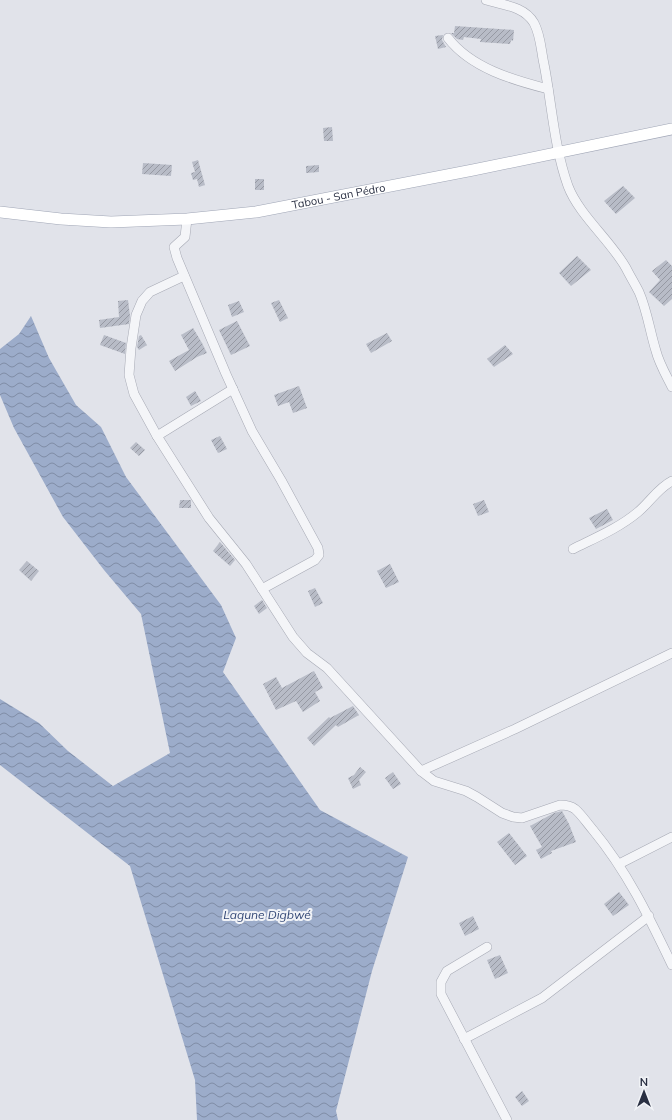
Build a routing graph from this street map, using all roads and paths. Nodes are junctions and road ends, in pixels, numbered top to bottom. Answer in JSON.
{"nodes":[{"id":1,"x":486,"y":0,"type":"edge"},
{"id":2,"x":448,"y":38,"type":"dead end"},
{"id":3,"x":548,"y":89,"type":"junction"},
{"id":4,"x":672,"y":129,"type":"edge"},
{"id":5,"x":559,"y":152,"type":"junction"},
{"id":6,"x":0,"y":212,"type":"edge"},
{"id":7,"x":187,"y":219,"type":"junction"},
{"id":8,"x":184,"y":276,"type":"junction"},
{"id":9,"x":672,"y":387,"type":"edge"},
{"id":10,"x":233,"y":389,"type":"junction"},
{"id":11,"x":157,"y":436,"type":"junction"},
{"id":12,"x":672,"y":481,"type":"edge"},
{"id":13,"x":573,"y":549,"type":"dead end"},
{"id":14,"x":262,"y":589,"type":"junction"},
{"id":15,"x":672,"y":653,"type":"edge"},
{"id":16,"x":421,"y":771,"type":"junction"},
{"id":17,"x":672,"y":837,"type":"edge"},
{"id":18,"x":619,"y":864,"type":"junction"},
{"id":19,"x":649,"y":916,"type":"junction"},
{"id":20,"x":487,"y":947,"type":"dead end"},
{"id":21,"x":672,"y":965,"type":"edge"},
{"id":22,"x":464,"y":1039,"type":"junction"},
{"id":23,"x":507,"y":1120,"type":"edge"}],
"edges":[{"from":1,"to":3,"type":"street"},
{"from":2,"to":3,"type":"street"},
{"from":3,"to":5,"type":"street"},
{"from":4,"to":5,"type":"main road","name":"Tabou - San Pédro"},
{"from":5,"to":7,"type":"main road","name":"Tabou - San Pédro"},
{"from":5,"to":9,"type":"street"},
{"from":6,"to":7,"type":"main road","name":"Tabou - San Pédro"},
{"from":7,"to":8,"type":"street"},
{"from":8,"to":10,"type":"street"},
{"from":8,"to":11,"type":"street"},
{"from":10,"to":11,"type":"street"},
{"from":10,"to":14,"type":"street"},
{"from":11,"to":14,"type":"street"},
{"from":12,"to":13,"type":"street"},
{"from":14,"to":16,"type":"street"},
{"from":15,"to":16,"type":"street"},
{"from":16,"to":18,"type":"street"},
{"from":17,"to":18,"type":"street"},
{"from":18,"to":19,"type":"street"},
{"from":19,"to":21,"type":"street"},
{"from":19,"to":22,"type":"street"},
{"from":20,"to":22,"type":"street"},
{"from":22,"to":23,"type":"street"}]}
